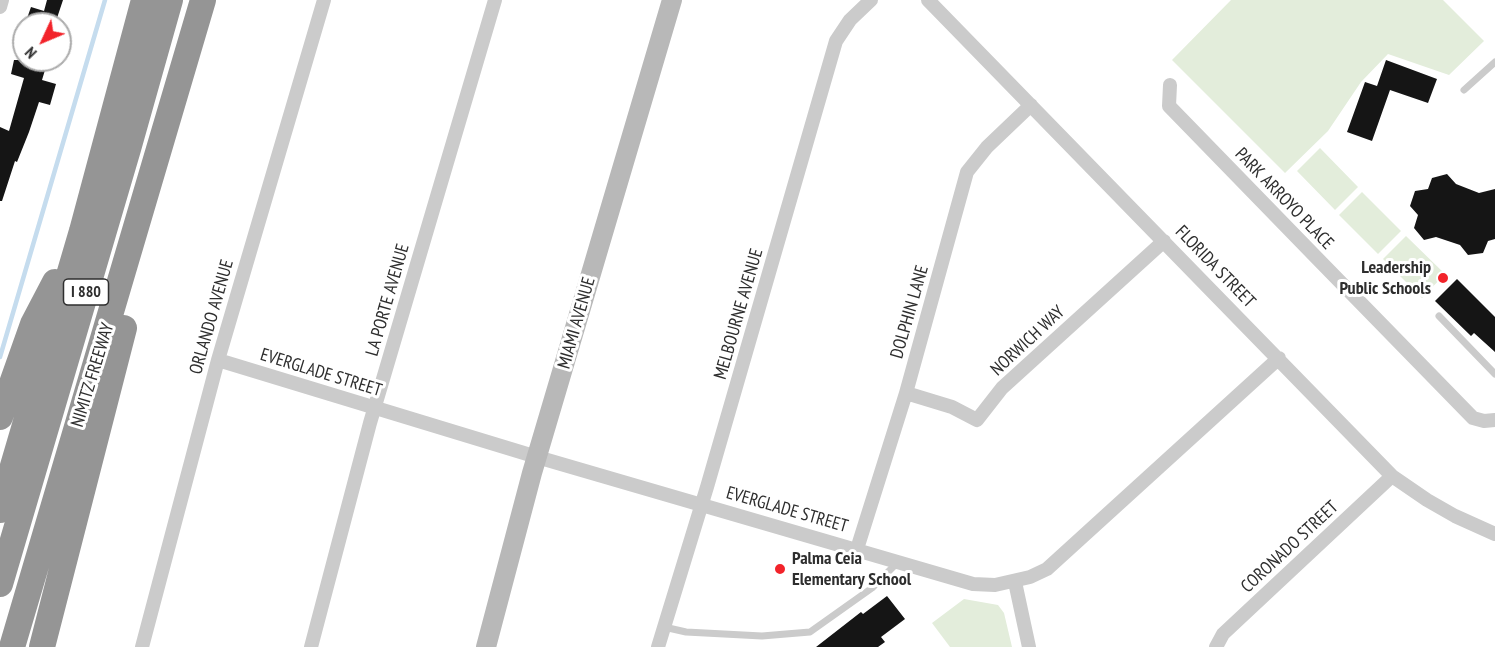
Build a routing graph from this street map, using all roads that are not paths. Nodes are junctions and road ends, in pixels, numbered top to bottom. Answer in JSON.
{"nodes":[{"id":1,"x":2,"y":0,"type":"edge"},
{"id":2,"x":144,"y":0,"type":"edge"},
{"id":3,"x":170,"y":0,"type":"edge"},
{"id":4,"x":187,"y":0,"type":"edge"},
{"id":5,"x":203,"y":0,"type":"edge"},
{"id":6,"x":324,"y":0,"type":"edge"},
{"id":7,"x":495,"y":0,"type":"edge"},
{"id":8,"x":672,"y":0,"type":"edge"},
{"id":9,"x":871,"y":0,"type":"edge"},
{"id":10,"x":928,"y":0,"type":"edge"},
{"id":11,"x":0,"y":8,"type":"edge"},
{"id":12,"x":1495,"y":62,"type":"edge"},
{"id":13,"x":1170,"y":85,"type":"dead end"},
{"id":14,"x":1464,"y":90,"type":"dead end"},
{"id":15,"x":1031,"y":105,"type":"junction"},
{"id":16,"x":82,"y":231,"type":"junction"},
{"id":17,"x":1164,"y":241,"type":"junction"},
{"id":18,"x":122,"y":277,"type":"junction"},
{"id":19,"x":1439,"y":316,"type":"dead end"},
{"id":20,"x":1278,"y":358,"type":"junction"},
{"id":21,"x":218,"y":360,"type":"junction"},
{"id":22,"x":93,"y":374,"type":"junction"},
{"id":23,"x":1495,"y":375,"type":"edge"},
{"id":24,"x":906,"y":393,"type":"junction"},
{"id":25,"x":375,"y":408,"type":"junction"},
{"id":26,"x":0,"y":417,"type":"edge"},
{"id":27,"x":1495,"y":420,"type":"edge"},
{"id":28,"x":537,"y":458,"type":"junction"},
{"id":29,"x":1392,"y":476,"type":"junction"},
{"id":30,"x":702,"y":504,"type":"junction"},
{"id":31,"x":0,"y":510,"type":"edge"},
{"id":32,"x":1495,"y":534,"type":"edge"},
{"id":33,"x":857,"y":549,"type":"junction"},
{"id":34,"x":898,"y":562,"type":"junction"},
{"id":35,"x":1015,"y":582,"type":"junction"},
{"id":36,"x":0,"y":584,"type":"edge"},
{"id":37,"x":664,"y":627,"type":"junction"},
{"id":38,"x":12,"y":647,"type":"edge"},
{"id":39,"x":42,"y":647,"type":"edge"},
{"id":40,"x":142,"y":647,"type":"edge"},
{"id":41,"x":311,"y":647,"type":"edge"},
{"id":42,"x":486,"y":647,"type":"edge"},
{"id":43,"x":658,"y":647,"type":"edge"},
{"id":44,"x":1029,"y":647,"type":"edge"},
{"id":45,"x":1216,"y":647,"type":"edge"}],
"edges":[{"from":1,"to":11,"type":"street"},
{"from":2,"to":16,"type":"highway","number":"I 880"},
{"from":3,"to":36,"type":"highway","number":"I 880"},
{"from":4,"to":22,"type":"highway","number":"I 880"},
{"from":5,"to":18,"type":"highway","name":"NIMITZ FREEWAY","number":"I 880"},
{"from":6,"to":21,"type":"street","name":"ORLANDO AVENUE"},
{"from":7,"to":25,"type":"street","name":"LA PORTE AVENUE"},
{"from":8,"to":28,"type":"street","name":"MIAMI AVENUE"},
{"from":9,"to":30,"type":"street","name":"MELBOURNE AVENUE"},
{"from":10,"to":15,"type":"street","name":"FLORIDA STREET"},
{"from":12,"to":14,"type":"lane"},
{"from":13,"to":27,"type":"street","name":"PARK ARROYO PLACE"},
{"from":15,"to":17,"type":"street","name":"FLORIDA STREET"},
{"from":15,"to":24,"type":"street","name":"DOLPHIN LANE"},
{"from":16,"to":26,"type":"highway"},
{"from":16,"to":31,"type":"highway","number":"I 880"},
{"from":17,"to":20,"type":"street","name":"FLORIDA STREET"},
{"from":17,"to":24,"type":"street","name":"NORWICH WAY"},
{"from":18,"to":22,"type":"highway","name":"NIMITZ FREEWAY","number":"I 880"},
{"from":18,"to":39,"type":"highway"},
{"from":19,"to":23,"type":"lane"},
{"from":20,"to":29,"type":"street","name":"FLORIDA STREET"},
{"from":20,"to":35,"type":"street","name":"EVERGLADE STREET"},
{"from":21,"to":25,"type":"street","name":"EVERGLADE STREET"},
{"from":21,"to":40,"type":"street","name":"ORLANDO AVENUE"},
{"from":22,"to":38,"type":"highway","name":"NIMITZ FREEWAY","number":"I 880"},
{"from":24,"to":33,"type":"street","name":"DOLPHIN LANE"},
{"from":25,"to":28,"type":"street","name":"EVERGLADE STREET"},
{"from":25,"to":41,"type":"street","name":"LA PORTE AVENUE"},
{"from":28,"to":30,"type":"street","name":"EVERGLADE STREET"},
{"from":28,"to":42,"type":"street","name":"MIAMI AVENUE"},
{"from":29,"to":32,"type":"street","name":"FLORIDA STREET"},
{"from":29,"to":45,"type":"street","name":"CORONADO STREET"},
{"from":30,"to":33,"type":"street","name":"EVERGLADE STREET"},
{"from":30,"to":37,"type":"street","name":"MELBOURNE AVENUE"},
{"from":33,"to":34,"type":"street","name":"EVERGLADE STREET"},
{"from":34,"to":35,"type":"street","name":"EVERGLADE STREET"},
{"from":34,"to":37,"type":"lane"},
{"from":35,"to":44,"type":"street"},
{"from":37,"to":43,"type":"street","name":"MELBOURNE AVENUE"}]}
